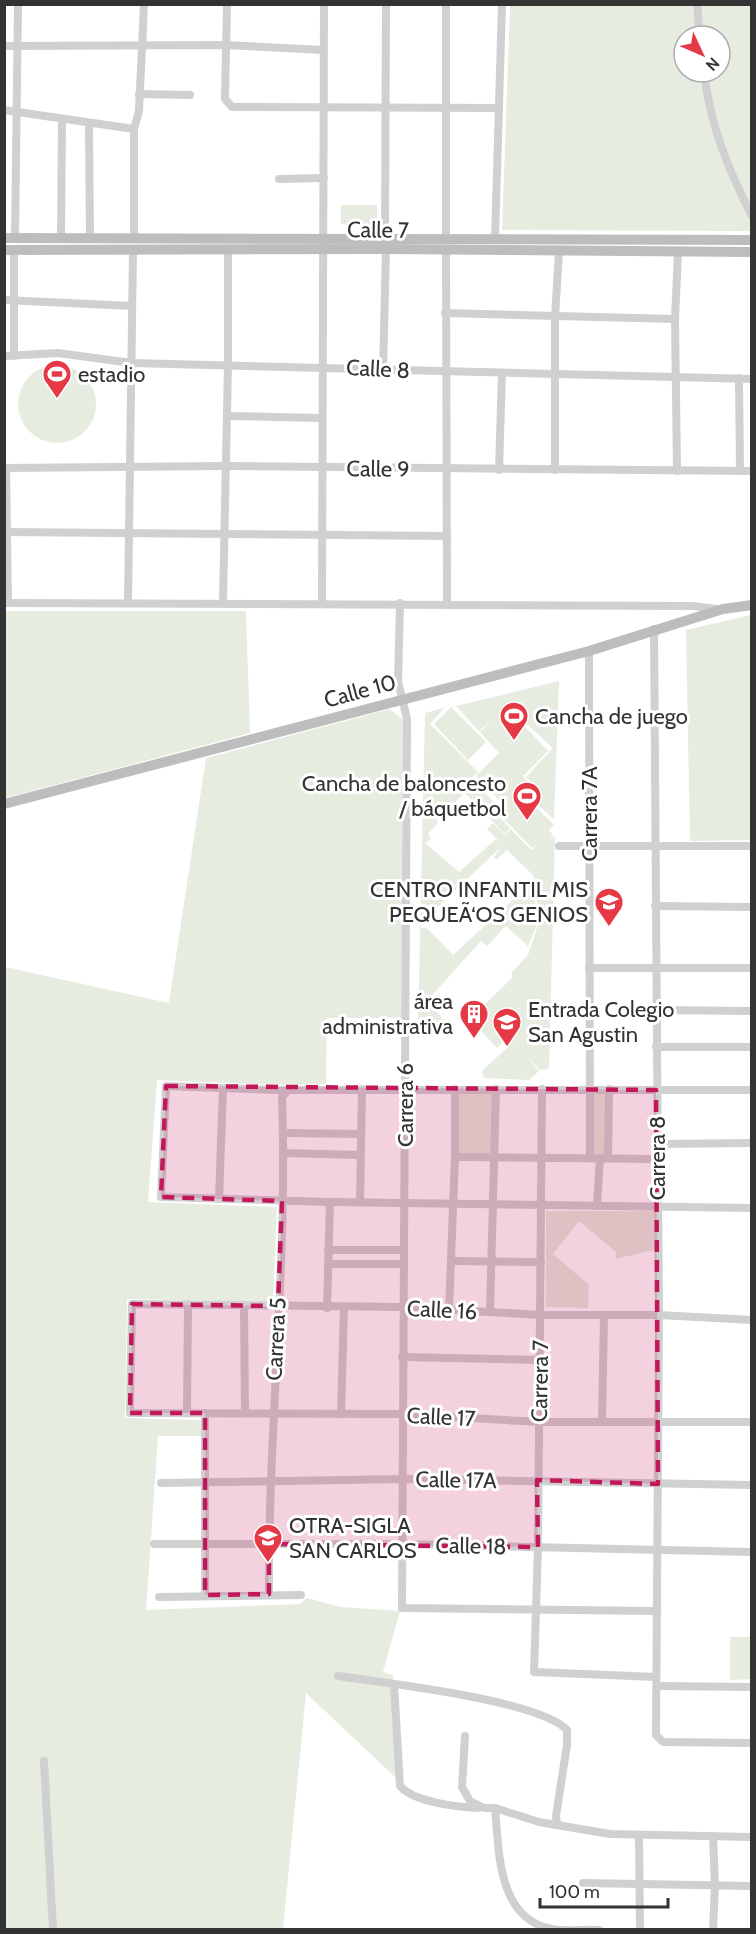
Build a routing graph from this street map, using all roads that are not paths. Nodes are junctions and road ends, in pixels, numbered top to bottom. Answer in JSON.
{"nodes":[{"id":1,"x":18,"y":4,"type":"edge"},
{"id":2,"x":144,"y":4,"type":"edge"},
{"id":3,"x":227,"y":4,"type":"edge"},
{"id":4,"x":324,"y":4,"type":"edge"},
{"id":5,"x":386,"y":4,"type":"edge"},
{"id":6,"x":446,"y":4,"type":"edge"},
{"id":7,"x":502,"y":4,"type":"edge"},
{"id":8,"x":697,"y":4,"type":"edge"},
{"id":9,"x":699,"y":24,"type":"edge"},
{"id":10,"x":140,"y":44,"type":"junction"},
{"id":11,"x":226,"y":45,"type":"junction"},
{"id":12,"x":4,"y":46,"type":"edge"},
{"id":13,"x":16,"y":46,"type":"junction"},
{"id":14,"x":323,"y":50,"type":"junction"},
{"id":15,"x":706,"y":84,"type":"edge"},
{"id":16,"x":139,"y":94,"type":"junction"},
{"id":17,"x":189,"y":95,"type":"dead end"},
{"id":18,"x":498,"y":108,"type":"junction"},
{"id":19,"x":323,"y":109,"type":"junction"},
{"id":20,"x":384,"y":109,"type":"junction"},
{"id":21,"x":4,"y":110,"type":"edge"},
{"id":22,"x":15,"y":110,"type":"junction"},
{"id":23,"x":445,"y":110,"type":"junction"},
{"id":24,"x":62,"y":120,"type":"junction"},
{"id":25,"x":89,"y":125,"type":"junction"},
{"id":26,"x":134,"y":129,"type":"junction"},
{"id":27,"x":324,"y":178,"type":"junction"},
{"id":28,"x":279,"y":179,"type":"dead end"},
{"id":29,"x":752,"y":216,"type":"edge"},
{"id":30,"x":10,"y":238,"type":"edge"},
{"id":31,"x":61,"y":238,"type":"junction"},
{"id":32,"x":90,"y":238,"type":"junction"},
{"id":33,"x":134,"y":238,"type":"junction"},
{"id":34,"x":446,"y":238,"type":"junction"},
{"id":35,"x":495,"y":238,"type":"junction"},
{"id":36,"x":752,"y":240,"type":"edge"},
{"id":37,"x":385,"y":243,"type":"junction"},
{"id":38,"x":325,"y":244,"type":"junction"},
{"id":39,"x":228,"y":249,"type":"junction"},
{"id":40,"x":9,"y":250,"type":"edge"},
{"id":41,"x":133,"y":250,"type":"junction"},
{"id":42,"x":446,"y":250,"type":"junction"},
{"id":43,"x":560,"y":251,"type":"junction"},
{"id":44,"x":678,"y":251,"type":"junction"},
{"id":45,"x":752,"y":252,"type":"edge"},
{"id":46,"x":4,"y":300,"type":"edge"},
{"id":47,"x":14,"y":300,"type":"junction"},
{"id":48,"x":132,"y":306,"type":"junction"},
{"id":49,"x":445,"y":313,"type":"junction"},
{"id":50,"x":555,"y":317,"type":"junction"},
{"id":51,"x":675,"y":319,"type":"junction"},
{"id":52,"x":4,"y":356,"type":"edge"},
{"id":53,"x":14,"y":356,"type":"junction"},
{"id":54,"x":132,"y":363,"type":"junction"},
{"id":55,"x":228,"y":364,"type":"junction"},
{"id":56,"x":322,"y":367,"type":"junction"},
{"id":57,"x":383,"y":370,"type":"junction"},
{"id":58,"x":445,"y":372,"type":"junction"},
{"id":59,"x":502,"y":373,"type":"junction"},
{"id":60,"x":555,"y":373,"type":"junction"},
{"id":61,"x":675,"y":376,"type":"junction"},
{"id":62,"x":739,"y":378,"type":"junction"},
{"id":63,"x":752,"y":379,"type":"edge"},
{"id":64,"x":227,"y":416,"type":"junction"},
{"id":65,"x":321,"y":418,"type":"junction"},
{"id":66,"x":226,"y":466,"type":"junction"},
{"id":67,"x":130,"y":467,"type":"junction"},
{"id":68,"x":5,"y":468,"type":"edge"},
{"id":69,"x":321,"y":469,"type":"junction"},
{"id":70,"x":447,"y":470,"type":"junction"},
{"id":71,"x":499,"y":470,"type":"junction"},
{"id":72,"x":555,"y":470,"type":"junction"},
{"id":73,"x":677,"y":471,"type":"junction"},
{"id":74,"x":740,"y":471,"type":"junction"},
{"id":75,"x":752,"y":471,"type":"edge"},
{"id":76,"x":6,"y":532,"type":"edge"},
{"id":77,"x":129,"y":535,"type":"junction"},
{"id":78,"x":225,"y":535,"type":"junction"},
{"id":79,"x":447,"y":536,"type":"junction"},
{"id":80,"x":322,"y":537,"type":"junction"},
{"id":81,"x":6,"y":603,"type":"edge"},
{"id":82,"x":128,"y":603,"type":"junction"},
{"id":83,"x":223,"y":603,"type":"junction"},
{"id":84,"x":322,"y":603,"type":"junction"},
{"id":85,"x":400,"y":603,"type":"junction"},
{"id":86,"x":447,"y":603,"type":"junction"},
{"id":87,"x":752,"y":605,"type":"edge"},
{"id":88,"x":723,"y":609,"type":"junction"},
{"id":89,"x":654,"y":629,"type":"junction"},
{"id":90,"x":589,"y":651,"type":"junction"},
{"id":91,"x":403,"y":700,"type":"junction"},
{"id":92,"x":4,"y":804,"type":"edge"},
{"id":93,"x":559,"y":846,"type":"dead end"},
{"id":94,"x":655,"y":846,"type":"junction"},
{"id":95,"x":752,"y":846,"type":"edge"},
{"id":96,"x":589,"y":847,"type":"junction"},
{"id":97,"x":655,"y":906,"type":"junction"},
{"id":98,"x":752,"y":907,"type":"edge"},
{"id":99,"x":590,"y":968,"type":"junction"},
{"id":100,"x":656,"y":968,"type":"junction"},
{"id":101,"x":752,"y":968,"type":"edge"},
{"id":102,"x":656,"y":1010,"type":"junction"},
{"id":103,"x":752,"y":1011,"type":"edge"},
{"id":104,"x":656,"y":1047,"type":"junction"},
{"id":105,"x":752,"y":1047,"type":"edge"},
{"id":106,"x":223,"y":1088,"type":"junction"},
{"id":107,"x":290,"y":1088,"type":"junction"},
{"id":108,"x":362,"y":1089,"type":"junction"},
{"id":109,"x":404,"y":1089,"type":"junction"},
{"id":110,"x":454,"y":1089,"type":"junction"},
{"id":111,"x":496,"y":1089,"type":"junction"},
{"id":112,"x":542,"y":1089,"type":"junction"},
{"id":113,"x":590,"y":1089,"type":"junction"},
{"id":114,"x":609,"y":1089,"type":"junction"},
{"id":115,"x":656,"y":1089,"type":"junction"},
{"id":116,"x":752,"y":1090,"type":"edge"},
{"id":117,"x":283,"y":1133,"type":"junction"},
{"id":118,"x":361,"y":1134,"type":"junction"},
{"id":119,"x":752,"y":1143,"type":"edge"},
{"id":120,"x":657,"y":1144,"type":"junction"},
{"id":121,"x":283,"y":1153,"type":"junction"},
{"id":122,"x":360,"y":1155,"type":"junction"},
{"id":123,"x":455,"y":1157,"type":"junction"},
{"id":124,"x":495,"y":1157,"type":"junction"},
{"id":125,"x":542,"y":1157,"type":"junction"},
{"id":126,"x":590,"y":1158,"type":"junction"},
{"id":127,"x":604,"y":1158,"type":"junction"},
{"id":128,"x":657,"y":1158,"type":"junction"},
{"id":129,"x":219,"y":1199,"type":"junction"},
{"id":130,"x":282,"y":1201,"type":"junction"},
{"id":131,"x":330,"y":1202,"type":"junction"},
{"id":132,"x":360,"y":1202,"type":"junction"},
{"id":133,"x":405,"y":1203,"type":"junction"},
{"id":134,"x":454,"y":1204,"type":"junction"},
{"id":135,"x":494,"y":1204,"type":"junction"},
{"id":136,"x":542,"y":1205,"type":"junction"},
{"id":137,"x":597,"y":1206,"type":"junction"},
{"id":138,"x":657,"y":1206,"type":"junction"},
{"id":139,"x":752,"y":1208,"type":"edge"},
{"id":140,"x":404,"y":1250,"type":"junction"},
{"id":141,"x":328,"y":1251,"type":"junction"},
{"id":142,"x":452,"y":1261,"type":"junction"},
{"id":143,"x":491,"y":1262,"type":"junction"},
{"id":144,"x":541,"y":1262,"type":"junction"},
{"id":145,"x":328,"y":1263,"type":"junction"},
{"id":146,"x":403,"y":1264,"type":"junction"},
{"id":147,"x":188,"y":1304,"type":"junction"},
{"id":148,"x":244,"y":1305,"type":"junction"},
{"id":149,"x":278,"y":1306,"type":"junction"},
{"id":150,"x":403,"y":1307,"type":"junction"},
{"id":151,"x":327,"y":1308,"type":"junction"},
{"id":152,"x":344,"y":1308,"type":"junction"},
{"id":153,"x":449,"y":1310,"type":"junction"},
{"id":154,"x":490,"y":1312,"type":"junction"},
{"id":155,"x":540,"y":1315,"type":"junction"},
{"id":156,"x":604,"y":1315,"type":"junction"},
{"id":157,"x":659,"y":1315,"type":"junction"},
{"id":158,"x":752,"y":1320,"type":"edge"},
{"id":159,"x":402,"y":1357,"type":"junction"},
{"id":160,"x":540,"y":1360,"type":"junction"},
{"id":161,"x":130,"y":1413,"type":"joint"},
{"id":162,"x":187,"y":1413,"type":"junction"},
{"id":163,"x":206,"y":1413,"type":"junction"},
{"id":164,"x":245,"y":1413,"type":"junction"},
{"id":165,"x":272,"y":1414,"type":"junction"},
{"id":166,"x":341,"y":1414,"type":"junction"},
{"id":167,"x":401,"y":1414,"type":"junction"},
{"id":168,"x":539,"y":1422,"type":"junction"},
{"id":169,"x":602,"y":1422,"type":"junction"},
{"id":170,"x":658,"y":1422,"type":"junction"},
{"id":171,"x":752,"y":1422,"type":"edge"},
{"id":172,"x":402,"y":1479,"type":"junction"},
{"id":173,"x":270,"y":1480,"type":"junction"},
{"id":174,"x":537,"y":1480,"type":"junction"},
{"id":175,"x":207,"y":1481,"type":"junction"},
{"id":176,"x":161,"y":1483,"type":"dead end"},
{"id":177,"x":658,"y":1484,"type":"junction"},
{"id":178,"x":752,"y":1485,"type":"edge"},
{"id":179,"x":154,"y":1544,"type":"dead end"},
{"id":180,"x":206,"y":1544,"type":"junction"},
{"id":181,"x":269,"y":1544,"type":"junction"},
{"id":182,"x":402,"y":1545,"type":"junction"},
{"id":183,"x":538,"y":1547,"type":"junction"},
{"id":184,"x":657,"y":1551,"type":"junction"},
{"id":185,"x":752,"y":1552,"type":"edge"},
{"id":186,"x":269,"y":1594,"type":"junction"},
{"id":187,"x":205,"y":1595,"type":"junction"},
{"id":188,"x":301,"y":1595,"type":"dead end"},
{"id":189,"x":159,"y":1597,"type":"dead end"},
{"id":190,"x":534,"y":1611,"type":"junction"},
{"id":191,"x":655,"y":1611,"type":"junction"},
{"id":192,"x":338,"y":1676,"type":"dead end"},
{"id":193,"x":656,"y":1681,"type":"junction"},
{"id":194,"x":394,"y":1684,"type":"junction"},
{"id":195,"x":752,"y":1687,"type":"edge"},
{"id":196,"x":465,"y":1736,"type":"dead end"},
{"id":197,"x":752,"y":1743,"type":"edge"},
{"id":198,"x":44,"y":1761,"type":"dead end"},
{"id":199,"x":484,"y":1808,"type":"junction"},
{"id":200,"x":495,"y":1808,"type":"junction"},
{"id":201,"x":557,"y":1825,"type":"junction"},
{"id":202,"x":639,"y":1835,"type":"junction"},
{"id":203,"x":713,"y":1836,"type":"junction"},
{"id":204,"x":752,"y":1837,"type":"edge"},
{"id":205,"x":583,"y":1883,"type":"dead end"},
{"id":206,"x":640,"y":1884,"type":"junction"},
{"id":207,"x":716,"y":1885,"type":"junction"},
{"id":208,"x":752,"y":1886,"type":"edge"},
{"id":209,"x":53,"y":1929,"type":"edge"},
{"id":210,"x":598,"y":1929,"type":"edge"},
{"id":211,"x":640,"y":1929,"type":"edge"},
{"id":212,"x":713,"y":1929,"type":"edge"}],
"edges":[{"from":1,"to":13,"type":"street"},
{"from":2,"to":10,"type":"street"},
{"from":3,"to":11,"type":"street"},
{"from":4,"to":14,"type":"street"},
{"from":5,"to":20,"type":"street"},
{"from":6,"to":23,"type":"street"},
{"from":7,"to":18,"type":"street"},
{"from":8,"to":9,"type":"street"},
{"from":10,"to":11,"type":"street"},
{"from":10,"to":13,"type":"street"},
{"from":10,"to":16,"type":"street"},
{"from":11,"to":14,"type":"street"},
{"from":11,"to":19,"type":"street"},
{"from":12,"to":13,"type":"street"},
{"from":13,"to":22,"type":"street"},
{"from":14,"to":19,"type":"street"},
{"from":15,"to":29,"type":"street"},
{"from":16,"to":17,"type":"street"},
{"from":16,"to":26,"type":"street"},
{"from":18,"to":23,"type":"street"},
{"from":18,"to":35,"type":"street"},
{"from":19,"to":20,"type":"street"},
{"from":19,"to":27,"type":"street"},
{"from":20,"to":23,"type":"street"},
{"from":20,"to":37,"type":"street"},
{"from":21,"to":22,"type":"street"},
{"from":22,"to":24,"type":"street"},
{"from":22,"to":30,"type":"street"},
{"from":23,"to":34,"type":"street"},
{"from":24,"to":25,"type":"street"},
{"from":24,"to":31,"type":"street"},
{"from":25,"to":26,"type":"street"},
{"from":25,"to":32,"type":"street"},
{"from":26,"to":33,"type":"street"},
{"from":27,"to":28,"type":"street"},
{"from":27,"to":38,"type":"street"},
{"from":30,"to":31,"type":"main road","name":"Calle 7"},
{"from":31,"to":32,"type":"main road","name":"Calle 7"},
{"from":32,"to":33,"type":"main road","name":"Calle 7"},
{"from":33,"to":38,"type":"main road","name":"Calle 7"},
{"from":34,"to":35,"type":"main road","name":"Calle 7"},
{"from":34,"to":37,"type":"main road","name":"Calle 7"},
{"from":35,"to":36,"type":"main road","name":"Calle 7"},
{"from":37,"to":38,"type":"main road","name":"Calle 7"},
{"from":37,"to":42,"type":"main road","name":"Calle 7"},
{"from":37,"to":57,"type":"street"},
{"from":38,"to":39,"type":"main road","name":"Calle 7"},
{"from":38,"to":56,"type":"street"},
{"from":39,"to":41,"type":"main road","name":"Calle 7"},
{"from":39,"to":55,"type":"street"},
{"from":40,"to":41,"type":"main road","name":"Calle 7"},
{"from":40,"to":47,"type":"street"},
{"from":41,"to":48,"type":"street"},
{"from":42,"to":43,"type":"main road","name":"Calle 7"},
{"from":42,"to":49,"type":"street"},
{"from":43,"to":44,"type":"main road","name":"Calle 7"},
{"from":43,"to":50,"type":"street"},
{"from":44,"to":45,"type":"main road","name":"Calle 7"},
{"from":44,"to":51,"type":"street"},
{"from":46,"to":47,"type":"street"},
{"from":47,"to":48,"type":"street"},
{"from":47,"to":53,"type":"street"},
{"from":48,"to":54,"type":"street"},
{"from":49,"to":50,"type":"street"},
{"from":49,"to":58,"type":"street"},
{"from":50,"to":51,"type":"street"},
{"from":50,"to":60,"type":"street"},
{"from":51,"to":61,"type":"street"},
{"from":52,"to":53,"type":"street","name":"Calle 8"},
{"from":53,"to":54,"type":"street","name":"Calle 8"},
{"from":54,"to":55,"type":"street","name":"Calle 8"},
{"from":54,"to":67,"type":"street"},
{"from":55,"to":56,"type":"street","name":"Calle 8"},
{"from":55,"to":64,"type":"street"},
{"from":56,"to":57,"type":"street","name":"Calle 8"},
{"from":56,"to":65,"type":"street"},
{"from":57,"to":58,"type":"street","name":"Calle 8"},
{"from":58,"to":59,"type":"street","name":"Calle 8"},
{"from":58,"to":70,"type":"street"},
{"from":59,"to":60,"type":"street","name":"Calle 8"},
{"from":59,"to":71,"type":"street"},
{"from":60,"to":61,"type":"street","name":"Calle 8"},
{"from":60,"to":72,"type":"street"},
{"from":61,"to":62,"type":"street","name":"Calle 8"},
{"from":61,"to":73,"type":"street"},
{"from":62,"to":63,"type":"street","name":"Calle 8"},
{"from":62,"to":74,"type":"street"},
{"from":64,"to":65,"type":"street"},
{"from":64,"to":66,"type":"street"},
{"from":65,"to":69,"type":"street"},
{"from":66,"to":67,"type":"street","name":"Calle 9"},
{"from":66,"to":69,"type":"street","name":"Calle 9"},
{"from":66,"to":78,"type":"street"},
{"from":67,"to":68,"type":"street","name":"Calle 9"},
{"from":67,"to":77,"type":"street"},
{"from":68,"to":76,"type":"street"},
{"from":69,"to":70,"type":"street","name":"Calle 9"},
{"from":69,"to":80,"type":"street"},
{"from":70,"to":71,"type":"street","name":"Calle 9"},
{"from":70,"to":79,"type":"street"},
{"from":71,"to":72,"type":"street","name":"Calle 9"},
{"from":72,"to":73,"type":"street","name":"Calle 9"},
{"from":73,"to":74,"type":"street","name":"Calle 9"},
{"from":74,"to":75,"type":"street","name":"Calle 9"},
{"from":76,"to":77,"type":"street"},
{"from":76,"to":81,"type":"street"},
{"from":77,"to":78,"type":"street"},
{"from":77,"to":82,"type":"street"},
{"from":78,"to":80,"type":"street"},
{"from":78,"to":83,"type":"street"},
{"from":79,"to":80,"type":"street"},
{"from":79,"to":86,"type":"street"},
{"from":80,"to":84,"type":"street"},
{"from":81,"to":82,"type":"street","name":"Calle 10"},
{"from":82,"to":83,"type":"street","name":"Calle 10"},
{"from":83,"to":84,"type":"street","name":"Calle 10"},
{"from":84,"to":85,"type":"street","name":"Calle 10"},
{"from":85,"to":86,"type":"street","name":"Calle 10"},
{"from":85,"to":91,"type":"street","name":"Carrera 6"},
{"from":86,"to":88,"type":"street","name":"Calle 10"},
{"from":87,"to":88,"type":"main road","name":"Calle 10"},
{"from":88,"to":89,"type":"main road","name":"Calle 10"},
{"from":89,"to":90,"type":"main road","name":"Calle 10"},
{"from":89,"to":94,"type":"street","name":"Carrera 8"},
{"from":90,"to":91,"type":"main road","name":"Calle 10"},
{"from":90,"to":96,"type":"street","name":"Carrera 7A"},
{"from":91,"to":92,"type":"main road","name":"Calle 10"},
{"from":91,"to":109,"type":"street","name":"Carrera 6"},
{"from":93,"to":96,"type":"street"},
{"from":94,"to":95,"type":"street"},
{"from":94,"to":96,"type":"street"},
{"from":94,"to":97,"type":"street","name":"Carrera 8"},
{"from":96,"to":99,"type":"street","name":"Carrera 7A"},
{"from":97,"to":98,"type":"street"},
{"from":97,"to":100,"type":"street","name":"Carrera 8"},
{"from":99,"to":100,"type":"street"},
{"from":99,"to":113,"type":"street","name":"Carrera 7A"},
{"from":100,"to":101,"type":"street"},
{"from":100,"to":102,"type":"street","name":"Carrera 8"},
{"from":102,"to":103,"type":"street"},
{"from":102,"to":104,"type":"street","name":"Carrera 8"},
{"from":104,"to":105,"type":"street"},
{"from":104,"to":115,"type":"street","name":"Carrera 8"},
{"from":106,"to":107,"type":"street"},
{"from":106,"to":129,"type":"street"},
{"from":106,"to":129,"type":"street"},
{"from":107,"to":108,"type":"street"},
{"from":107,"to":117,"type":"street","name":"Carrera 5"},
{"from":108,"to":109,"type":"street"},
{"from":108,"to":118,"type":"street"},
{"from":109,"to":110,"type":"street"},
{"from":109,"to":133,"type":"street","name":"Carrera 6"},
{"from":110,"to":111,"type":"street"},
{"from":110,"to":123,"type":"street"},
{"from":111,"to":112,"type":"street"},
{"from":111,"to":124,"type":"street"},
{"from":112,"to":113,"type":"street"},
{"from":112,"to":125,"type":"street","name":"Carrera 7"},
{"from":113,"to":114,"type":"street"},
{"from":113,"to":126,"type":"street","name":"Carrera 7A"},
{"from":114,"to":115,"type":"street"},
{"from":114,"to":127,"type":"street"},
{"from":115,"to":116,"type":"street"},
{"from":115,"to":120,"type":"street","name":"Carrera 8"},
{"from":117,"to":118,"type":"street"},
{"from":117,"to":121,"type":"street","name":"Carrera 5"},
{"from":118,"to":122,"type":"street"},
{"from":119,"to":120,"type":"street"},
{"from":120,"to":128,"type":"street","name":"Carrera 8"},
{"from":121,"to":122,"type":"street"},
{"from":121,"to":130,"type":"street","name":"Carrera 5"},
{"from":122,"to":132,"type":"street"},
{"from":123,"to":124,"type":"street"},
{"from":123,"to":134,"type":"street"},
{"from":124,"to":125,"type":"street"},
{"from":124,"to":135,"type":"street"},
{"from":125,"to":126,"type":"street"},
{"from":125,"to":136,"type":"street","name":"Carrera 7"},
{"from":126,"to":127,"type":"street"},
{"from":127,"to":128,"type":"street"},
{"from":127,"to":137,"type":"street"},
{"from":128,"to":138,"type":"street","name":"Carrera 8"},
{"from":129,"to":130,"type":"street"},
{"from":130,"to":131,"type":"street"},
{"from":130,"to":149,"type":"street","name":"Carrera 5"},
{"from":131,"to":132,"type":"street"},
{"from":131,"to":141,"type":"street"},
{"from":132,"to":133,"type":"street"},
{"from":133,"to":134,"type":"street"},
{"from":133,"to":140,"type":"street","name":"Carrera 6"},
{"from":134,"to":135,"type":"street"},
{"from":134,"to":142,"type":"street"},
{"from":135,"to":136,"type":"street"},
{"from":135,"to":143,"type":"street"},
{"from":136,"to":137,"type":"street"},
{"from":136,"to":144,"type":"street","name":"Carrera 7"},
{"from":137,"to":138,"type":"street"},
{"from":138,"to":139,"type":"street"},
{"from":138,"to":157,"type":"street","name":"Carrera 8"},
{"from":140,"to":141,"type":"street"},
{"from":140,"to":146,"type":"street","name":"Carrera 6"},
{"from":141,"to":145,"type":"street"},
{"from":142,"to":143,"type":"street"},
{"from":142,"to":153,"type":"street"},
{"from":143,"to":144,"type":"street"},
{"from":143,"to":154,"type":"street"},
{"from":144,"to":155,"type":"street","name":"Carrera 7"},
{"from":145,"to":146,"type":"street"},
{"from":145,"to":151,"type":"street"},
{"from":146,"to":150,"type":"street","name":"Carrera 6"},
{"from":147,"to":148,"type":"street","name":"Calle 16"},
{"from":147,"to":161,"type":"street","name":"Calle 16"},
{"from":147,"to":162,"type":"street"},
{"from":148,"to":149,"type":"street","name":"Calle 16"},
{"from":148,"to":164,"type":"street"},
{"from":149,"to":151,"type":"street","name":"Calle 16"},
{"from":149,"to":165,"type":"street","name":"Carrera 5"},
{"from":150,"to":152,"type":"street","name":"Calle 16"},
{"from":150,"to":153,"type":"street","name":"Calle 16"},
{"from":150,"to":159,"type":"street","name":"Carrera 6"},
{"from":151,"to":152,"type":"street","name":"Calle 16"},
{"from":152,"to":166,"type":"street"},
{"from":153,"to":154,"type":"street","name":"Calle 16"},
{"from":154,"to":155,"type":"street","name":"Calle 16"},
{"from":155,"to":156,"type":"street","name":"Calle 16"},
{"from":155,"to":160,"type":"street","name":"Carrera 7"},
{"from":156,"to":157,"type":"street","name":"Calle 16"},
{"from":156,"to":169,"type":"street"},
{"from":157,"to":158,"type":"street","name":"Calle 16"},
{"from":157,"to":170,"type":"street","name":"Carrera 8"},
{"from":159,"to":160,"type":"street"},
{"from":159,"to":167,"type":"street","name":"Carrera 6"},
{"from":160,"to":168,"type":"street","name":"Carrera 7"},
{"from":161,"to":162,"type":"street","name":"Calle 17"},
{"from":162,"to":163,"type":"street","name":"Calle 17"},
{"from":163,"to":164,"type":"street","name":"Calle 17"},
{"from":163,"to":175,"type":"street"},
{"from":164,"to":165,"type":"street","name":"Calle 17"},
{"from":165,"to":166,"type":"street","name":"Calle 17"},
{"from":165,"to":173,"type":"street","name":"Carrera 5"},
{"from":166,"to":167,"type":"street","name":"Calle 17"},
{"from":167,"to":168,"type":"street","name":"Calle 17"},
{"from":167,"to":172,"type":"street","name":"Carrera 6"},
{"from":168,"to":169,"type":"street","name":"Calle 17"},
{"from":168,"to":174,"type":"street","name":"Carrera 7"},
{"from":169,"to":170,"type":"street","name":"Calle 17"},
{"from":170,"to":171,"type":"street","name":"Calle 17"},
{"from":170,"to":177,"type":"street","name":"Carrera 8"},
{"from":172,"to":173,"type":"street","name":"Calle 17A"},
{"from":172,"to":174,"type":"street","name":"Calle 17A"},
{"from":172,"to":182,"type":"street","name":"Carrera 6"},
{"from":173,"to":175,"type":"street","name":"Calle 17A"},
{"from":173,"to":181,"type":"street","name":"Carrera 5"},
{"from":174,"to":177,"type":"street","name":"Calle 17A"},
{"from":174,"to":183,"type":"street","name":"Carrera 7"},
{"from":175,"to":176,"type":"street","name":"Calle 17A"},
{"from":175,"to":180,"type":"street"},
{"from":177,"to":178,"type":"street","name":"Calle 17A"},
{"from":177,"to":184,"type":"street","name":"Carrera 8"},
{"from":179,"to":180,"type":"street","name":"Calle 18"},
{"from":180,"to":181,"type":"street","name":"Calle 18"},
{"from":180,"to":187,"type":"street"},
{"from":181,"to":182,"type":"street","name":"Calle 18"},
{"from":181,"to":186,"type":"street","name":"Carrera 5"},
{"from":182,"to":183,"type":"street","name":"Calle 18"},
{"from":182,"to":190,"type":"street","name":"Carrera 6"},
{"from":183,"to":184,"type":"street","name":"Calle 18"},
{"from":183,"to":190,"type":"street","name":"Carrera 7"},
{"from":184,"to":185,"type":"street","name":"Calle 18"},
{"from":184,"to":191,"type":"street","name":"Carrera 8"},
{"from":186,"to":187,"type":"street"},
{"from":186,"to":188,"type":"street"},
{"from":187,"to":189,"type":"street"},
{"from":190,"to":191,"type":"street"},
{"from":190,"to":193,"type":"street","name":"Carrera 7"},
{"from":191,"to":193,"type":"street","name":"Carrera 8"},
{"from":192,"to":194,"type":"street"},
{"from":193,"to":195,"type":"street"},
{"from":193,"to":197,"type":"street","name":"Carrera 8"},
{"from":194,"to":199,"type":"street"},
{"from":194,"to":201,"type":"street"},
{"from":196,"to":199,"type":"street"},
{"from":198,"to":209,"type":"street"},
{"from":199,"to":200,"type":"street"},
{"from":200,"to":201,"type":"street"},
{"from":200,"to":210,"type":"street"},
{"from":201,"to":202,"type":"street"},
{"from":202,"to":203,"type":"street"},
{"from":202,"to":206,"type":"street"},
{"from":203,"to":204,"type":"street"},
{"from":203,"to":207,"type":"street"},
{"from":205,"to":206,"type":"street"},
{"from":206,"to":207,"type":"street"},
{"from":206,"to":211,"type":"street"},
{"from":207,"to":208,"type":"street"},
{"from":207,"to":212,"type":"street"}]}
